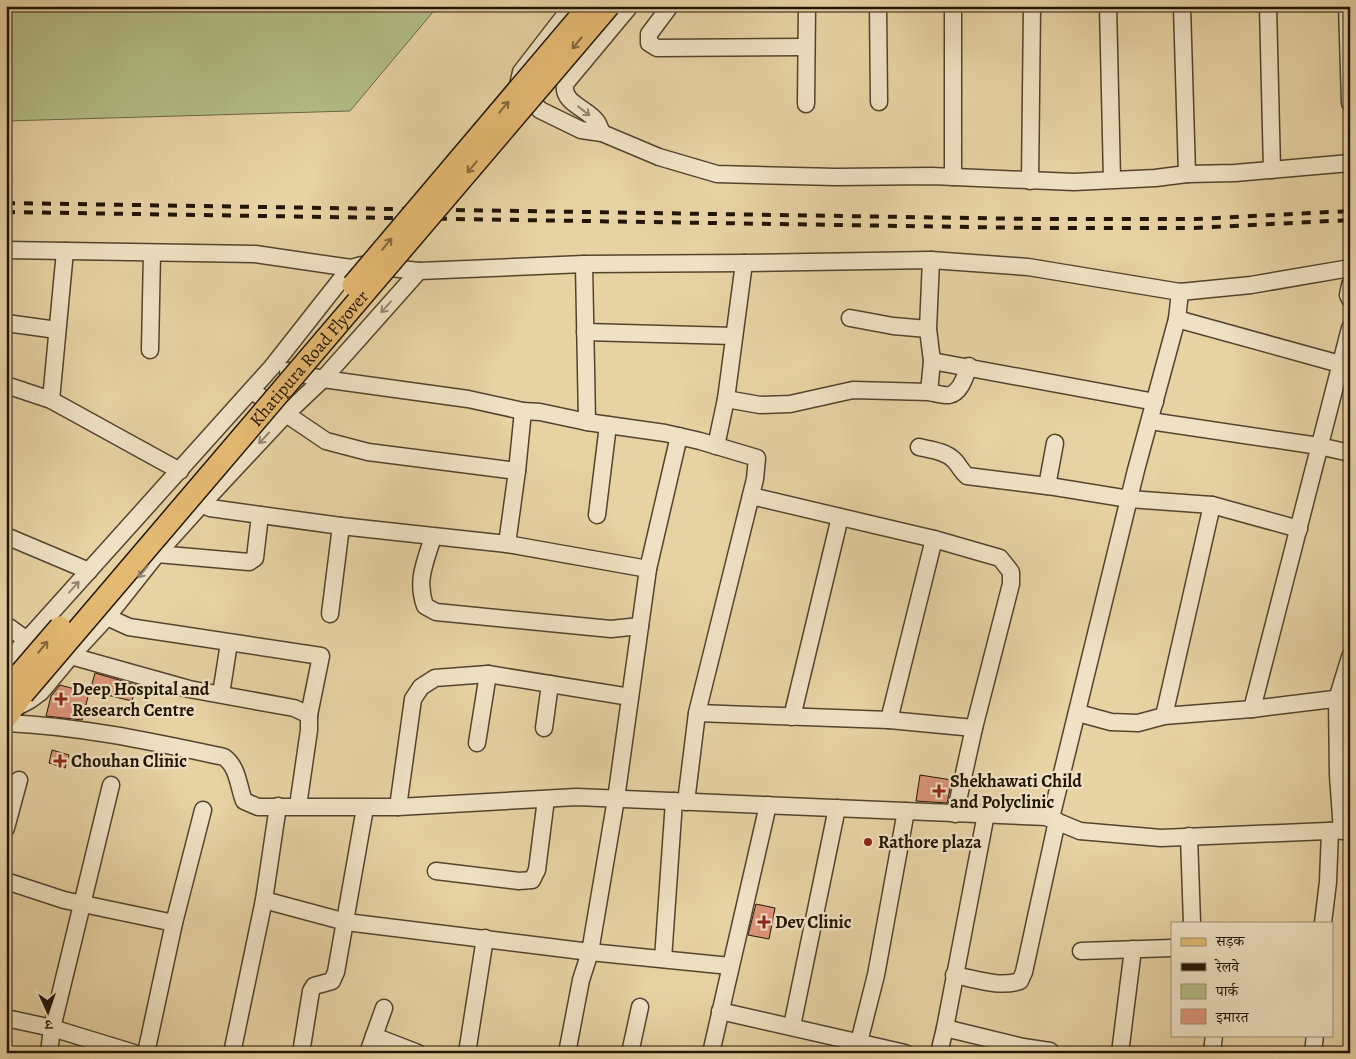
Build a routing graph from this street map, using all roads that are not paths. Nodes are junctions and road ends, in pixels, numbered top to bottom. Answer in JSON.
{"nodes":[{"id":1,"x":572,"y":6,"type":"edge"},
{"id":2,"x":589,"y":6,"type":"edge"},
{"id":3,"x":609,"y":6,"type":"edge"},
{"id":4,"x":630,"y":6,"type":"edge"},
{"id":5,"x":670,"y":6,"type":"edge"},
{"id":6,"x":807,"y":6,"type":"edge"},
{"id":7,"x":878,"y":6,"type":"edge"},
{"id":8,"x":953,"y":6,"type":"edge"},
{"id":9,"x":1032,"y":6,"type":"edge"},
{"id":10,"x":1108,"y":6,"type":"edge"},
{"id":11,"x":1182,"y":6,"type":"edge"},
{"id":12,"x":1268,"y":6,"type":"edge"},
{"id":13,"x":1347,"y":6,"type":"edge"},
{"id":14,"x":805,"y":48,"type":"junction"},
{"id":15,"x":1349,"y":53,"type":"edge"},
{"id":16,"x":879,"y":102,"type":"dead end"},
{"id":17,"x":806,"y":104,"type":"dead end"},
{"id":18,"x":1350,"y":104,"type":"edge"},
{"id":19,"x":602,"y":133,"type":"junction"},
{"id":20,"x":1350,"y":163,"type":"edge"},
{"id":21,"x":1272,"y":170,"type":"junction"},
{"id":22,"x":1187,"y":174,"type":"junction"},
{"id":23,"x":953,"y":177,"type":"junction"},
{"id":24,"x":1112,"y":179,"type":"junction"},
{"id":25,"x":1030,"y":181,"type":"junction"},
{"id":26,"x":6,"y":250,"type":"edge"},
{"id":27,"x":65,"y":251,"type":"junction"},
{"id":28,"x":152,"y":253,"type":"junction"},
{"id":29,"x":930,"y":260,"type":"junction"},
{"id":30,"x":744,"y":263,"type":"junction"},
{"id":31,"x":584,"y":264,"type":"junction"},
{"id":32,"x":351,"y":268,"type":"junction"},
{"id":33,"x":1350,"y":268,"type":"edge"},
{"id":34,"x":419,"y":271,"type":"junction"},
{"id":35,"x":1350,"y":285,"type":"edge"},
{"id":36,"x":1180,"y":292,"type":"junction"},
{"id":37,"x":1350,"y":299,"type":"edge"},
{"id":38,"x":850,"y":318,"type":"dead end"},
{"id":39,"x":1177,"y":319,"type":"junction"},
{"id":40,"x":6,"y":323,"type":"edge"},
{"id":41,"x":1350,"y":328,"type":"edge"},
{"id":42,"x":928,"y":329,"type":"junction"},
{"id":43,"x":57,"y":330,"type":"junction"},
{"id":44,"x":585,"y":332,"type":"junction"},
{"id":45,"x":734,"y":336,"type":"junction"},
{"id":46,"x":150,"y":350,"type":"dead end"},
{"id":47,"x":932,"y":361,"type":"junction"},
{"id":48,"x":1340,"y":364,"type":"junction"},
{"id":49,"x":969,"y":366,"type":"junction"},
{"id":50,"x":272,"y":367,"type":"junction"},
{"id":51,"x":322,"y":379,"type":"junction"},
{"id":52,"x":6,"y":385,"type":"edge"},
{"id":53,"x":252,"y":391,"type":"junction"},
{"id":54,"x":929,"y":392,"type":"junction"},
{"id":55,"x":726,"y":399,"type":"junction"},
{"id":56,"x":50,"y":400,"type":"junction"},
{"id":57,"x":1155,"y":402,"type":"junction"},
{"id":58,"x":523,"y":411,"type":"junction"},
{"id":59,"x":285,"y":415,"type":"junction"},
{"id":60,"x":1150,"y":421,"type":"junction"},
{"id":61,"x":587,"y":422,"type":"junction"},
{"id":62,"x":608,"y":425,"type":"junction"},
{"id":63,"x":679,"y":436,"type":"junction"},
{"id":64,"x":1055,"y":443,"type":"dead end"},
{"id":65,"x":716,"y":446,"type":"junction"},
{"id":66,"x":1319,"y":446,"type":"junction"},
{"id":67,"x":919,"y":448,"type":"dead end"},
{"id":68,"x":1350,"y":453,"type":"edge"},
{"id":69,"x":180,"y":471,"type":"junction"},
{"id":70,"x":518,"y":471,"type":"junction"},
{"id":71,"x":1047,"y":486,"type":"junction"},
{"id":72,"x":750,"y":496,"type":"junction"},
{"id":73,"x":1130,"y":499,"type":"junction"},
{"id":74,"x":202,"y":504,"type":"junction"},
{"id":75,"x":1212,"y":505,"type":"junction"},
{"id":76,"x":260,"y":515,"type":"junction"},
{"id":77,"x":597,"y":515,"type":"dead end"},
{"id":78,"x":840,"y":517,"type":"junction"},
{"id":79,"x":341,"y":526,"type":"junction"},
{"id":80,"x":1299,"y":529,"type":"junction"},
{"id":81,"x":6,"y":536,"type":"edge"},
{"id":82,"x":433,"y":537,"type":"junction"},
{"id":83,"x":934,"y":539,"type":"junction"},
{"id":84,"x":507,"y":544,"type":"junction"},
{"id":85,"x":157,"y":554,"type":"junction"},
{"id":86,"x":648,"y":569,"type":"junction"},
{"id":87,"x":89,"y":571,"type":"junction"},
{"id":88,"x":330,"y":614,"type":"dead end"},
{"id":89,"x":107,"y":617,"type":"junction"},
{"id":90,"x":6,"y":625,"type":"edge"},
{"id":91,"x":640,"y":626,"type":"junction"},
{"id":92,"x":27,"y":640,"type":"junction"},
{"id":93,"x":229,"y":644,"type":"junction"},
{"id":94,"x":71,"y":656,"type":"junction"},
{"id":95,"x":1350,"y":658,"type":"edge"},
{"id":96,"x":6,"y":663,"type":"edge"},
{"id":97,"x":488,"y":674,"type":"junction"},
{"id":98,"x":550,"y":684,"type":"junction"},
{"id":99,"x":220,"y":694,"type":"junction"},
{"id":100,"x":630,"y":697,"type":"junction"},
{"id":101,"x":1343,"y":698,"type":"edge"},
{"id":102,"x":11,"y":703,"type":"edge"},
{"id":103,"x":1252,"y":709,"type":"junction"},
{"id":104,"x":697,"y":713,"type":"junction"},
{"id":105,"x":1078,"y":713,"type":"junction"},
{"id":106,"x":309,"y":715,"type":"junction"},
{"id":107,"x":1164,"y":716,"type":"junction"},
{"id":108,"x":792,"y":717,"type":"junction"},
{"id":109,"x":889,"y":720,"type":"junction"},
{"id":110,"x":544,"y":728,"type":"dead end"},
{"id":111,"x":974,"y":728,"type":"junction"},
{"id":112,"x":477,"y":743,"type":"dead end"},
{"id":113,"x":19,"y":780,"type":"dead end"},
{"id":114,"x":111,"y":785,"type":"dead end"},
{"id":115,"x":546,"y":799,"type":"junction"},
{"id":116,"x":616,"y":799,"type":"junction"},
{"id":117,"x":680,"y":802,"type":"junction"},
{"id":118,"x":768,"y":805,"type":"junction"},
{"id":119,"x":278,"y":806,"type":"junction"},
{"id":120,"x":298,"y":806,"type":"junction"},
{"id":121,"x":398,"y":807,"type":"junction"},
{"id":122,"x":366,"y":808,"type":"junction"},
{"id":123,"x":837,"y":808,"type":"junction"},
{"id":124,"x":203,"y":810,"type":"dead end"},
{"id":125,"x":906,"y":811,"type":"junction"},
{"id":126,"x":956,"y":814,"type":"junction"},
{"id":127,"x":986,"y":814,"type":"junction"},
{"id":128,"x":1054,"y":820,"type":"junction"},
{"id":129,"x":6,"y":828,"type":"edge"},
{"id":130,"x":1340,"y":831,"type":"edge"},
{"id":131,"x":1189,"y":836,"type":"junction"},
{"id":132,"x":436,"y":871,"type":"dead end"},
{"id":133,"x":6,"y":881,"type":"edge"},
{"id":134,"x":264,"y":900,"type":"junction"},
{"id":135,"x":83,"y":905,"type":"junction"},
{"id":136,"x":346,"y":922,"type":"junction"},
{"id":137,"x":1192,"y":922,"type":"edge"},
{"id":138,"x":1323,"y":922,"type":"edge"},
{"id":139,"x":174,"y":923,"type":"junction"},
{"id":140,"x":485,"y":938,"type":"junction"},
{"id":141,"x":1171,"y":948,"type":"edge"},
{"id":142,"x":1133,"y":949,"type":"junction"},
{"id":143,"x":1081,"y":951,"type":"dead end"},
{"id":144,"x":590,"y":952,"type":"junction"},
{"id":145,"x":663,"y":959,"type":"junction"},
{"id":146,"x":730,"y":966,"type":"junction"},
{"id":147,"x":954,"y":975,"type":"junction"},
{"id":148,"x":640,"y":1007,"type":"dead end"},
{"id":149,"x":384,"y":1008,"type":"dead end"},
{"id":150,"x":720,"y":1011,"type":"junction"},
{"id":151,"x":6,"y":1018,"type":"edge"},
{"id":152,"x":792,"y":1026,"type":"junction"},
{"id":153,"x":52,"y":1028,"type":"junction"},
{"id":154,"x":945,"y":1028,"type":"junction"},
{"id":155,"x":374,"y":1036,"type":"junction"},
{"id":156,"x":1214,"y":1036,"type":"edge"},
{"id":157,"x":1315,"y":1036,"type":"edge"},
{"id":158,"x":859,"y":1042,"type":"junction"},
{"id":159,"x":1022,"y":1050,"type":"edge"},
{"id":160,"x":1050,"y":1051,"type":"dead end"},
{"id":161,"x":49,"y":1053,"type":"edge"},
{"id":162,"x":134,"y":1053,"type":"edge"},
{"id":163,"x":146,"y":1053,"type":"edge"},
{"id":164,"x":232,"y":1053,"type":"edge"},
{"id":165,"x":301,"y":1053,"type":"edge"},
{"id":166,"x":368,"y":1053,"type":"edge"},
{"id":167,"x":418,"y":1053,"type":"edge"},
{"id":168,"x":467,"y":1053,"type":"edge"},
{"id":169,"x":567,"y":1053,"type":"edge"},
{"id":170,"x":630,"y":1053,"type":"edge"},
{"id":171,"x":711,"y":1053,"type":"edge"},
{"id":172,"x":905,"y":1053,"type":"edge"},
{"id":173,"x":939,"y":1053,"type":"edge"},
{"id":174,"x":1120,"y":1053,"type":"edge"},
{"id":175,"x":1212,"y":1053,"type":"edge"},
{"id":176,"x":1313,"y":1053,"type":"edge"}],
"edges":[{"from":1,"to":19,"type":"street"},
{"from":102,"to":2,"type":"main road","name":"Khatipura Road Flyover","one_way":true,"bridge":true},
{"from":3,"to":102,"type":"main road","name":"Khatipura Road Flyover","one_way":true,"bridge":true},
{"from":4,"to":19,"type":"street","one_way":true},
{"from":5,"to":14,"type":"street"},
{"from":6,"to":14,"type":"street"},
{"from":7,"to":16,"type":"street"},
{"from":8,"to":23,"type":"street"},
{"from":9,"to":25,"type":"street"},
{"from":10,"to":24,"type":"street"},
{"from":11,"to":22,"type":"street"},
{"from":12,"to":21,"type":"street"},
{"from":13,"to":15,"type":"street"},
{"from":14,"to":17,"type":"street"},
{"from":15,"to":18,"type":"street"},
{"from":19,"to":23,"type":"street"},
{"from":20,"to":21,"type":"street"},
{"from":21,"to":22,"type":"street"},
{"from":22,"to":24,"type":"street"},
{"from":23,"to":25,"type":"street"},
{"from":24,"to":25,"type":"street"},
{"from":26,"to":27,"type":"street"},
{"from":27,"to":28,"type":"street"},
{"from":27,"to":43,"type":"street"},
{"from":28,"to":32,"type":"street"},
{"from":28,"to":46,"type":"street"},
{"from":29,"to":30,"type":"street"},
{"from":29,"to":36,"type":"street"},
{"from":29,"to":42,"type":"street"},
{"from":30,"to":31,"type":"street"},
{"from":30,"to":45,"type":"street"},
{"from":31,"to":34,"type":"street"},
{"from":31,"to":44,"type":"street"},
{"from":32,"to":34,"type":"street"},
{"from":32,"to":50,"type":"street"},
{"from":33,"to":36,"type":"street"},
{"from":34,"to":51,"type":"street","one_way":true},
{"from":35,"to":37,"type":"street"},
{"from":36,"to":39,"type":"street"},
{"from":38,"to":42,"type":"street"},
{"from":39,"to":48,"type":"street"},
{"from":39,"to":57,"type":"street"},
{"from":40,"to":43,"type":"street"},
{"from":41,"to":48,"type":"street"},
{"from":42,"to":47,"type":"street"},
{"from":43,"to":56,"type":"street"},
{"from":44,"to":45,"type":"street"},
{"from":44,"to":61,"type":"street"},
{"from":45,"to":55,"type":"street"},
{"from":47,"to":49,"type":"street"},
{"from":47,"to":54,"type":"street"},
{"from":48,"to":66,"type":"street"},
{"from":49,"to":54,"type":"street"},
{"from":49,"to":57,"type":"street"},
{"from":50,"to":51,"type":"street"},
{"from":50,"to":53,"type":"street"},
{"from":51,"to":58,"type":"street"},
{"from":51,"to":59,"type":"street"},
{"from":52,"to":56,"type":"street"},
{"from":53,"to":59,"type":"street"},
{"from":53,"to":69,"type":"street"},
{"from":54,"to":55,"type":"street"},
{"from":55,"to":65,"type":"street"},
{"from":56,"to":69,"type":"street"},
{"from":57,"to":60,"type":"street"},
{"from":58,"to":61,"type":"street"},
{"from":58,"to":70,"type":"street"},
{"from":59,"to":70,"type":"street"},
{"from":59,"to":74,"type":"street","one_way":true},
{"from":60,"to":66,"type":"street"},
{"from":60,"to":73,"type":"street"},
{"from":61,"to":62,"type":"street"},
{"from":62,"to":63,"type":"street"},
{"from":62,"to":77,"type":"street"},
{"from":63,"to":65,"type":"street"},
{"from":63,"to":86,"type":"street"},
{"from":64,"to":71,"type":"street"},
{"from":65,"to":72,"type":"street"},
{"from":66,"to":68,"type":"street"},
{"from":66,"to":80,"type":"street"},
{"from":67,"to":71,"type":"street"},
{"from":69,"to":87,"type":"street"},
{"from":70,"to":84,"type":"street"},
{"from":71,"to":73,"type":"street"},
{"from":72,"to":78,"type":"street"},
{"from":72,"to":104,"type":"street"},
{"from":73,"to":75,"type":"street"},
{"from":73,"to":105,"type":"street"},
{"from":74,"to":76,"type":"street"},
{"from":74,"to":85,"type":"street"},
{"from":75,"to":80,"type":"street"},
{"from":75,"to":107,"type":"street"},
{"from":76,"to":79,"type":"street"},
{"from":76,"to":85,"type":"street"},
{"from":78,"to":83,"type":"street"},
{"from":78,"to":108,"type":"street"},
{"from":79,"to":82,"type":"street"},
{"from":79,"to":88,"type":"street"},
{"from":80,"to":103,"type":"street"},
{"from":81,"to":87,"type":"street"},
{"from":82,"to":84,"type":"street"},
{"from":82,"to":91,"type":"street"},
{"from":83,"to":109,"type":"street"},
{"from":83,"to":111,"type":"street"},
{"from":84,"to":86,"type":"street"},
{"from":85,"to":89,"type":"street","one_way":true},
{"from":86,"to":91,"type":"street"},
{"from":92,"to":87,"type":"street","one_way":true},
{"from":89,"to":93,"type":"street"},
{"from":89,"to":94,"type":"street"},
{"from":90,"to":92,"type":"street"},
{"from":91,"to":100,"type":"street"},
{"from":92,"to":96,"type":"street"},
{"from":93,"to":99,"type":"street"},
{"from":93,"to":106,"type":"street"},
{"from":94,"to":99,"type":"street"},
{"from":94,"to":102,"type":"street"},
{"from":95,"to":101,"type":"street"},
{"from":97,"to":98,"type":"street"},
{"from":97,"to":112,"type":"street"},
{"from":97,"to":121,"type":"street"},
{"from":98,"to":100,"type":"street"},
{"from":98,"to":110,"type":"street"},
{"from":99,"to":106,"type":"street"},
{"from":100,"to":116,"type":"street"},
{"from":101,"to":103,"type":"street"},
{"from":101,"to":130,"type":"street"},
{"from":102,"to":119,"type":"street"},
{"from":103,"to":107,"type":"street"},
{"from":104,"to":108,"type":"street"},
{"from":104,"to":117,"type":"street"},
{"from":105,"to":107,"type":"street"},
{"from":105,"to":128,"type":"street"},
{"from":106,"to":120,"type":"street"},
{"from":108,"to":109,"type":"street"},
{"from":109,"to":111,"type":"street"},
{"from":111,"to":126,"type":"street"},
{"from":113,"to":129,"type":"street"},
{"from":114,"to":135,"type":"street"},
{"from":115,"to":116,"type":"street"},
{"from":115,"to":121,"type":"street"},
{"from":115,"to":132,"type":"street"},
{"from":116,"to":117,"type":"street"},
{"from":116,"to":144,"type":"street"},
{"from":117,"to":118,"type":"street"},
{"from":117,"to":145,"type":"street"},
{"from":118,"to":123,"type":"street"},
{"from":118,"to":146,"type":"street"},
{"from":119,"to":120,"type":"street"},
{"from":119,"to":134,"type":"street"},
{"from":120,"to":122,"type":"street"},
{"from":121,"to":122,"type":"street"},
{"from":122,"to":136,"type":"street"},
{"from":123,"to":125,"type":"street"},
{"from":123,"to":152,"type":"street"},
{"from":124,"to":139,"type":"street"},
{"from":125,"to":126,"type":"street"},
{"from":125,"to":158,"type":"street"},
{"from":126,"to":127,"type":"street"},
{"from":127,"to":128,"type":"street"},
{"from":127,"to":147,"type":"street"},
{"from":128,"to":131,"type":"street"},
{"from":128,"to":147,"type":"street"},
{"from":130,"to":131,"type":"street"},
{"from":130,"to":138,"type":"street"},
{"from":131,"to":137,"type":"street"},
{"from":133,"to":135,"type":"street"},
{"from":134,"to":136,"type":"street"},
{"from":134,"to":164,"type":"street"},
{"from":135,"to":139,"type":"street"},
{"from":135,"to":153,"type":"street"},
{"from":136,"to":140,"type":"street"},
{"from":136,"to":165,"type":"street"},
{"from":139,"to":163,"type":"street"},
{"from":140,"to":144,"type":"street"},
{"from":140,"to":168,"type":"street"},
{"from":141,"to":142,"type":"street"},
{"from":142,"to":143,"type":"street"},
{"from":142,"to":174,"type":"street"},
{"from":144,"to":145,"type":"street"},
{"from":144,"to":169,"type":"street"},
{"from":145,"to":146,"type":"street"},
{"from":146,"to":150,"type":"street"},
{"from":147,"to":154,"type":"street"},
{"from":148,"to":170,"type":"street"},
{"from":149,"to":155,"type":"street"},
{"from":150,"to":152,"type":"street"},
{"from":150,"to":171,"type":"street"},
{"from":151,"to":153,"type":"street"},
{"from":152,"to":158,"type":"street"},
{"from":153,"to":161,"type":"street"},
{"from":153,"to":162,"type":"street"},
{"from":154,"to":159,"type":"street"},
{"from":154,"to":173,"type":"street"},
{"from":155,"to":166,"type":"street"},
{"from":155,"to":167,"type":"street"},
{"from":156,"to":175,"type":"street"},
{"from":157,"to":176,"type":"street"},
{"from":158,"to":172,"type":"street"},
{"from":159,"to":160,"type":"street"}]}
